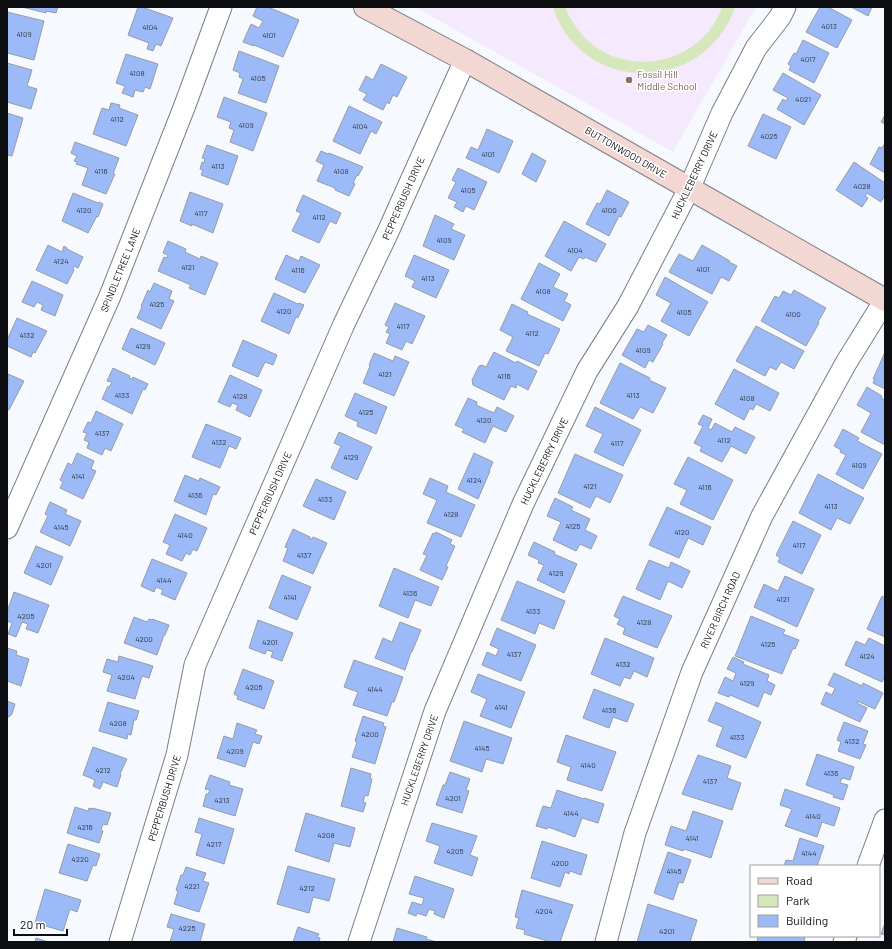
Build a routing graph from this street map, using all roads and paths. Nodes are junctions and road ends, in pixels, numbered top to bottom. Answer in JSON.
{"nodes":[{"id":1,"x":221,"y":7,"type":"edge"},
{"id":2,"x":365,"y":7,"type":"edge"},
{"id":3,"x":785,"y":7,"type":"edge"},
{"id":4,"x":465,"y":60,"type":"junction"},
{"id":5,"x":689,"y":189,"type":"junction"},
{"id":6,"x":885,"y":300,"type":"edge"},
{"id":7,"x":7,"y":528,"type":"edge"},
{"id":8,"x":885,"y":820,"type":"edge"},
{"id":9,"x":868,"y":865,"type":"edge"},
{"id":10,"x":120,"y":942,"type":"edge"},
{"id":11,"x":359,"y":942,"type":"edge"},
{"id":12,"x":606,"y":942,"type":"edge"}],
"edges":[{"from":1,"to":7,"type":"street","name":"SPINDLETREE LANE"},
{"from":2,"to":4,"type":"street","name":"BUTTONWOOD DRIVE"},
{"from":3,"to":5,"type":"street","name":"HUCKLEBERRY DRIVE"},
{"from":4,"to":5,"type":"street","name":"BUTTONWOOD DRIVE"},
{"from":4,"to":10,"type":"street","name":"PEPPERBUSH DRIVE"},
{"from":5,"to":6,"type":"street","name":"BUTTONWOOD DRIVE"},
{"from":5,"to":11,"type":"street","name":"HUCKLEBERRY DRIVE"},
{"from":6,"to":12,"type":"street","name":"RIVER BIRCH ROAD"},
{"from":8,"to":9,"type":"street"}]}
